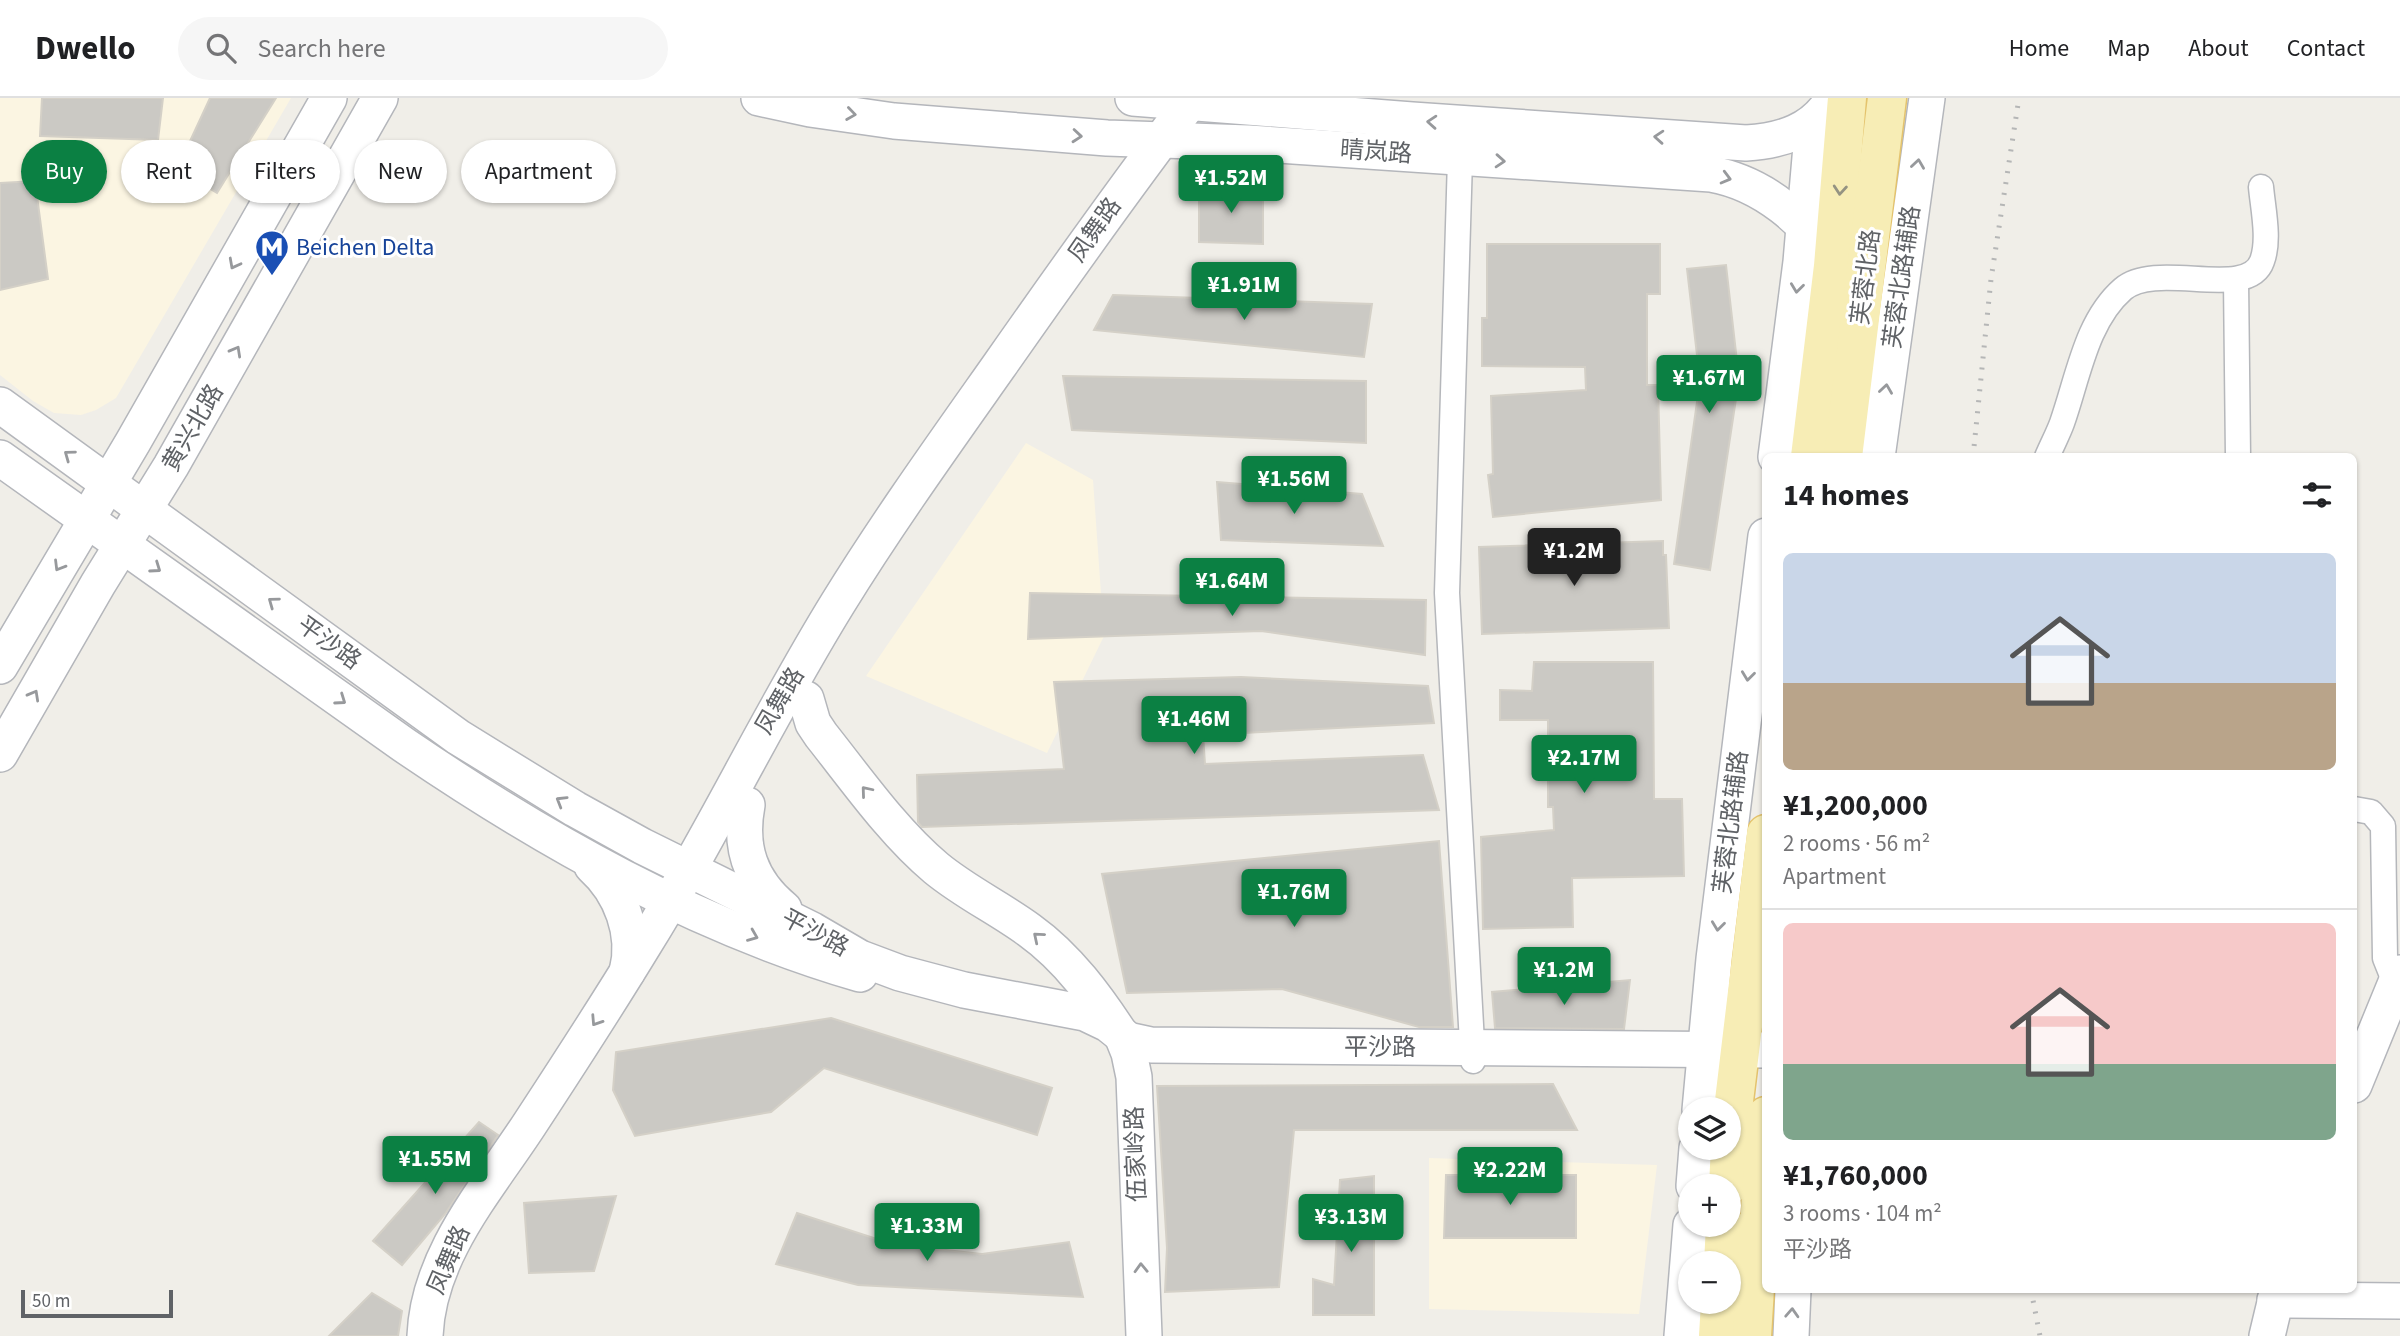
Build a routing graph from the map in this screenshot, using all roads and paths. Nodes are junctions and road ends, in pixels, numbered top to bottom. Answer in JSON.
{"nodes":[{"id":1,"x":329,"y":98,"type":"edge"},
{"id":2,"x":380,"y":98,"type":"edge"},
{"id":3,"x":759,"y":98,"type":"edge"},
{"id":4,"x":1133,"y":98,"type":"edge"},
{"id":5,"x":1847,"y":98,"type":"edge"},
{"id":6,"x":1927,"y":98,"type":"edge"},
{"id":7,"x":1203,"y":101,"type":"edge"},
{"id":8,"x":1889,"y":105,"type":"edge"},
{"id":9,"x":1823,"y":111,"type":"edge"},
{"id":10,"x":1173,"y":141,"type":"junction"},
{"id":11,"x":1460,"y":159,"type":"junction"},
{"id":12,"x":2261,"y":187,"type":"dead end"},
{"id":13,"x":1804,"y":224,"type":"junction"},
{"id":14,"x":1833,"y":266,"type":"junction"},
{"id":15,"x":2236,"y":280,"type":"junction"},
{"id":16,"x":0,"y":405,"type":"edge"},
{"id":17,"x":1776,"y":453,"type":"edge"},
{"id":18,"x":1810,"y":453,"type":"edge"},
{"id":19,"x":1844,"y":453,"type":"edge"},
{"id":20,"x":1878,"y":453,"type":"edge"},
{"id":21,"x":2049,"y":453,"type":"edge"},
{"id":22,"x":2238,"y":453,"type":"edge"},
{"id":23,"x":0,"y":458,"type":"edge"},
{"id":24,"x":108,"y":484,"type":"junction"},
{"id":25,"x":144,"y":510,"type":"junction"},
{"id":26,"x":87,"y":520,"type":"junction"},
{"id":27,"x":123,"y":545,"type":"junction"},
{"id":28,"x":1762,"y":596,"type":"edge"},
{"id":29,"x":1760,"y":626,"type":"edge"},
{"id":30,"x":0,"y":666,"type":"edge"},
{"id":31,"x":806,"y":699,"type":"junction"},
{"id":32,"x":0,"y":754,"type":"edge"},
{"id":33,"x":738,"y":801,"type":"junction"},
{"id":34,"x":2357,"y":810,"type":"edge"},
{"id":35,"x":612,"y":830,"type":"junction"},
{"id":36,"x":582,"y":856,"type":"junction"},
{"id":37,"x":1762,"y":865,"type":"edge"},
{"id":38,"x":699,"y":874,"type":"junction"},
{"id":39,"x":680,"y":905,"type":"junction"},
{"id":40,"x":812,"y":930,"type":"junction"},
{"id":41,"x":627,"y":972,"type":"junction"},
{"id":42,"x":2398,"y":978,"type":"edge"},
{"id":43,"x":1124,"y":1044,"type":"junction"},
{"id":44,"x":1473,"y":1054,"type":"junction"},
{"id":45,"x":1737,"y":1058,"type":"edge"},
{"id":46,"x":2357,"y":1078,"type":"edge"},
{"id":47,"x":1709,"y":1097,"type":"edge"},
{"id":48,"x":1729,"y":1174,"type":"edge"},
{"id":49,"x":1762,"y":1179,"type":"edge"},
{"id":50,"x":1693,"y":1237,"type":"edge"},
{"id":51,"x":2400,"y":1291,"type":"edge"},
{"id":52,"x":2357,"y":1292,"type":"edge"},
{"id":53,"x":1793,"y":1293,"type":"edge"},
{"id":54,"x":2277,"y":1293,"type":"edge"},
{"id":55,"x":2400,"y":1301,"type":"edge"},
{"id":56,"x":1705,"y":1322,"type":"edge"},
{"id":57,"x":425,"y":1336,"type":"edge"},
{"id":58,"x":1144,"y":1336,"type":"edge"},
{"id":59,"x":1752,"y":1336,"type":"edge"},
{"id":60,"x":1790,"y":1336,"type":"edge"},
{"id":61,"x":2267,"y":1336,"type":"edge"}],
"edges":[{"from":1,"to":24,"type":"street","name":"黄兴北路","one_way":true},
{"from":25,"to":2,"type":"street","name":"黄兴北路","one_way":true},
{"from":3,"to":10,"type":"street","name":"晴岚路","one_way":true},
{"from":4,"to":7,"type":"street","name":"晴岚路"},
{"from":5,"to":14,"type":"main road","name":"芙蓉北路","one_way":true},
{"from":20,"to":6,"type":"street","name":"芙蓉北路辅路","one_way":true},
{"from":9,"to":7,"type":"street","name":"晴岚路","one_way":true},
{"from":7,"to":10,"type":"street","name":"凤舞路"},
{"from":8,"to":19,"type":"main road","name":"芙蓉北路"},
{"from":9,"to":13,"type":"street"},
{"from":10,"to":11,"type":"street","name":"晴岚路"},
{"from":10,"to":31,"type":"street","name":"凤舞路"},
{"from":10,"to":33,"type":"street","name":"凤舞路"},
{"from":11,"to":13,"type":"street","name":"晴岚路","one_way":true},
{"from":11,"to":44,"type":"street"},
{"from":12,"to":15,"type":"street"},
{"from":13,"to":14,"type":"street","name":"晴岚路"},
{"from":13,"to":17,"type":"street","one_way":true},
{"from":14,"to":18,"type":"main road","name":"芙蓉北路"},
{"from":15,"to":21,"type":"street"},
{"from":15,"to":22,"type":"street"},
{"from":24,"to":16,"type":"street","name":"平沙路","one_way":true},
{"from":23,"to":26,"type":"street","name":"平沙路"},
{"from":24,"to":25,"type":"street","name":"平沙路"},
{"from":24,"to":26,"type":"street","name":"黄兴北路"},
{"from":25,"to":27,"type":"street","name":"黄兴北路"},
{"from":35,"to":25,"type":"street","name":"平沙路","one_way":true},
{"from":26,"to":27,"type":"street","name":"平沙路"},
{"from":26,"to":30,"type":"street","name":"黄兴北路","one_way":true},
{"from":32,"to":27,"type":"street","name":"黄兴北路","one_way":true},
{"from":27,"to":36,"type":"street","name":"平沙路","one_way":true},
{"from":28,"to":29,"type":"street","name":"芙蓉北路辅路"},
{"from":29,"to":45,"type":"street","name":"芙蓉北路辅路","one_way":true},
{"from":31,"to":33,"type":"street","name":"凤舞路"},
{"from":43,"to":31,"type":"street","one_way":true},
{"from":33,"to":35,"type":"street"},
{"from":33,"to":38,"type":"street","name":"凤舞路"},
{"from":33,"to":40,"type":"street"},
{"from":34,"to":42,"type":"street"},
{"from":35,"to":38,"type":"street","name":"平沙路"},
{"from":36,"to":39,"type":"street","name":"平沙路"},
{"from":36,"to":41,"type":"street"},
{"from":37,"to":45,"type":"main road"},
{"from":38,"to":39,"type":"street","name":"凤舞路"},
{"from":38,"to":40,"type":"street","name":"平沙路"},
{"from":39,"to":41,"type":"street","name":"凤舞路"},
{"from":39,"to":43,"type":"street","name":"平沙路","one_way":true},
{"from":40,"to":43,"type":"street","name":"平沙路"},
{"from":41,"to":57,"type":"street","name":"凤舞路","one_way":true},
{"from":42,"to":46,"type":"street"},
{"from":43,"to":44,"type":"street","name":"平沙路"},
{"from":58,"to":43,"type":"street","name":"伍家岭路","one_way":true},
{"from":44,"to":45,"type":"street","name":"平沙路"},
{"from":45,"to":47,"type":"street","name":"芙蓉北路辅路"},
{"from":45,"to":48,"type":"main road"},
{"from":49,"to":59,"type":"main road"},
{"from":50,"to":56,"type":"street"},
{"from":51,"to":52,"type":"street"},
{"from":60,"to":53,"type":"street","one_way":true},
{"from":54,"to":55,"type":"street"},
{"from":54,"to":61,"type":"street"}]}
